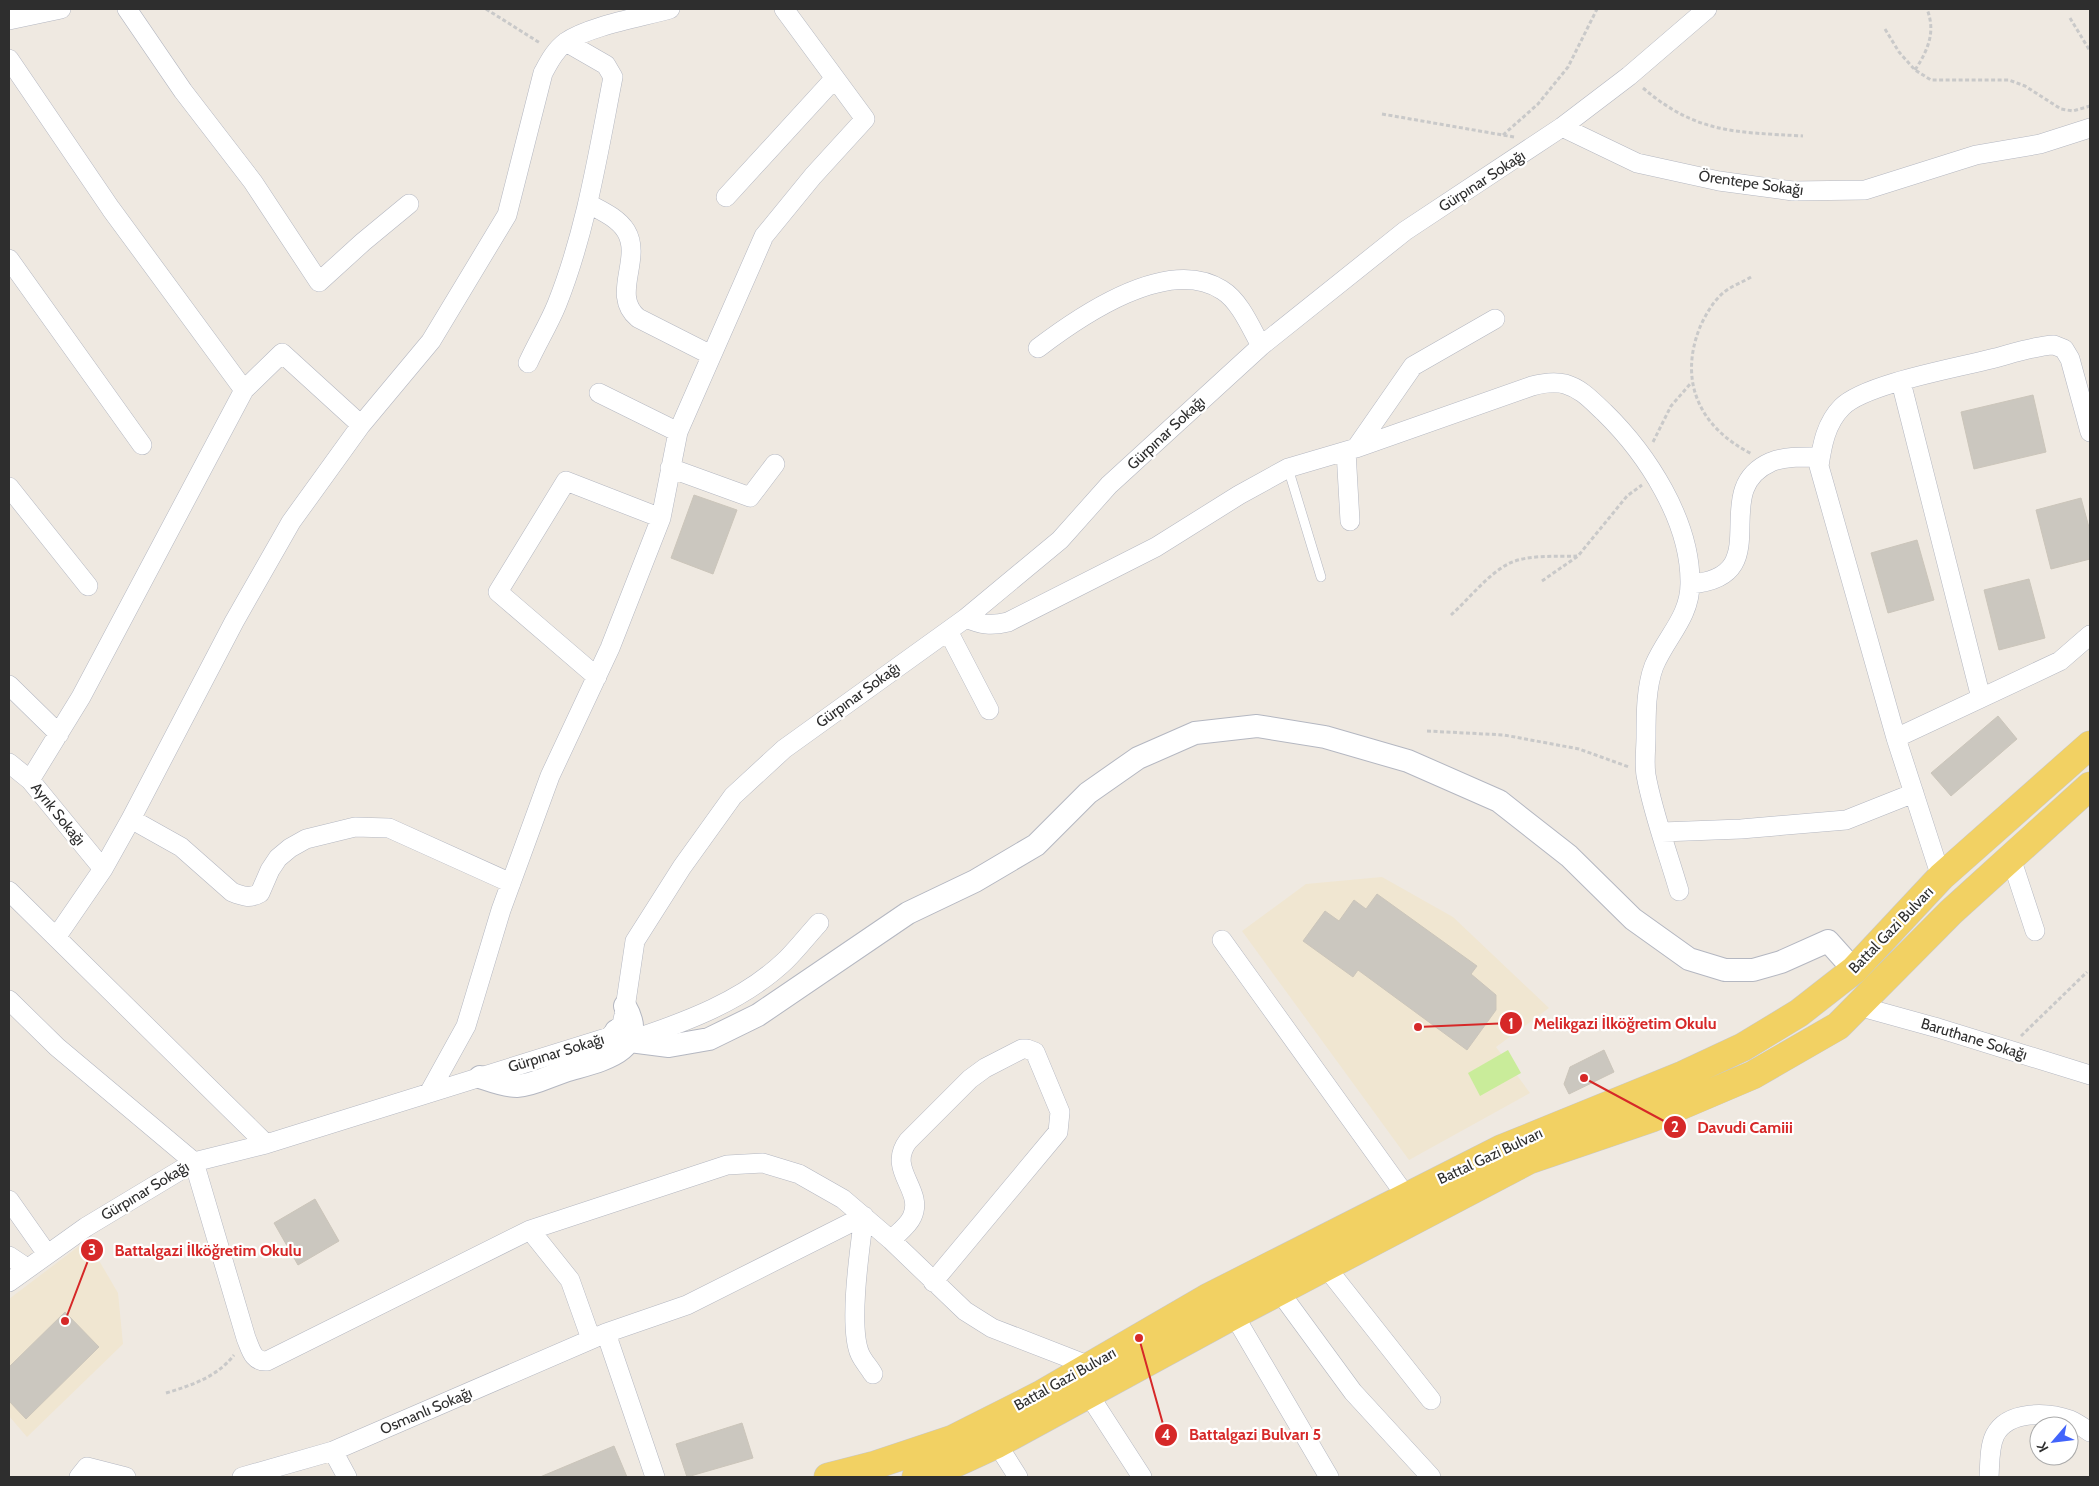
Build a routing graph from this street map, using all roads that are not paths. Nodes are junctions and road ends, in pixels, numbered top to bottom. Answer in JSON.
{"nodes":[{"id":1,"x":61,"y":9,"type":"edge"},
{"id":2,"x":127,"y":9,"type":"edge"},
{"id":3,"x":670,"y":9,"type":"edge"},
{"id":4,"x":784,"y":9,"type":"edge"},
{"id":5,"x":1706,"y":9,"type":"edge"},
{"id":6,"x":9,"y":20,"type":"edge"},
{"id":7,"x":561,"y":48,"type":"junction"},
{"id":8,"x":9,"y":59,"type":"edge"},
{"id":9,"x":835,"y":78,"type":"junction"},
{"id":10,"x":1562,"y":127,"type":"junction"},
{"id":11,"x":2090,"y":128,"type":"edge"},
{"id":12,"x":726,"y":197,"type":"dead end"},
{"id":13,"x":409,"y":204,"type":"dead end"},
{"id":14,"x":589,"y":204,"type":"junction"},
{"id":15,"x":9,"y":259,"type":"edge"},
{"id":16,"x":1494,"y":320,"type":"dead end"},
{"id":17,"x":1261,"y":346,"type":"junction"},
{"id":18,"x":1038,"y":348,"type":"dead end"},
{"id":19,"x":711,"y":355,"type":"junction"},
{"id":20,"x":528,"y":362,"type":"dead end"},
{"id":21,"x":1901,"y":382,"type":"junction"},
{"id":22,"x":244,"y":390,"type":"junction"},
{"id":23,"x":598,"y":393,"type":"dead end"},
{"id":24,"x":361,"y":425,"type":"junction"},
{"id":25,"x":678,"y":432,"type":"junction"},
{"id":26,"x":2090,"y":432,"type":"edge"},
{"id":27,"x":142,"y":446,"type":"dead end"},
{"id":28,"x":1351,"y":450,"type":"junction"},
{"id":29,"x":1820,"y":457,"type":"junction"},
{"id":30,"x":775,"y":464,"type":"dead end"},
{"id":31,"x":670,"y":468,"type":"junction"},
{"id":32,"x":1288,"y":468,"type":"junction"},
{"id":33,"x":9,"y":486,"type":"edge"},
{"id":34,"x":660,"y":518,"type":"junction"},
{"id":35,"x":1350,"y":521,"type":"dead end"},
{"id":36,"x":1321,"y":577,"type":"dead end"},
{"id":37,"x":1690,"y":584,"type":"junction"},
{"id":38,"x":88,"y":586,"type":"dead end"},
{"id":39,"x":966,"y":618,"type":"junction"},
{"id":40,"x":948,"y":631,"type":"junction"},
{"id":41,"x":2090,"y":635,"type":"edge"},
{"id":42,"x":597,"y":677,"type":"junction"},
{"id":43,"x":9,"y":685,"type":"edge"},
{"id":44,"x":1981,"y":698,"type":"junction"},
{"id":45,"x":989,"y":710,"type":"dead end"},
{"id":46,"x":59,"y":734,"type":"junction"},
{"id":47,"x":1896,"y":738,"type":"junction"},
{"id":48,"x":2090,"y":745,"type":"edge"},
{"id":49,"x":9,"y":763,"type":"edge"},
{"id":50,"x":30,"y":780,"type":"junction"},
{"id":51,"x":2090,"y":786,"type":"edge"},
{"id":52,"x":1914,"y":793,"type":"junction"},
{"id":53,"x":131,"y":819,"type":"junction"},
{"id":54,"x":1662,"y":832,"type":"junction"},
{"id":55,"x":2011,"y":858,"type":"junction"},
{"id":56,"x":103,"y":869,"type":"junction"},
{"id":57,"x":1941,"y":877,"type":"junction"},
{"id":58,"x":512,"y":882,"type":"junction"},
{"id":59,"x":9,"y":891,"type":"edge"},
{"id":60,"x":1679,"y":891,"type":"dead end"},
{"id":61,"x":820,"y":923,"type":"dead end"},
{"id":62,"x":2035,"y":931,"type":"dead end"},
{"id":63,"x":57,"y":936,"type":"junction"},
{"id":64,"x":1222,"y":940,"type":"dead end"},
{"id":65,"x":1854,"y":970,"type":"junction"},
{"id":66,"x":9,"y":1000,"type":"edge"},
{"id":67,"x":626,"y":1006,"type":"joint"},
{"id":68,"x":1858,"y":1006,"type":"junction"},
{"id":69,"x":623,"y":1036,"type":"junction"},
{"id":70,"x":2090,"y":1075,"type":"edge"},
{"id":71,"x":480,"y":1076,"type":"joint"},
{"id":72,"x":429,"y":1093,"type":"junction"},
{"id":73,"x":266,"y":1144,"type":"junction"},
{"id":74,"x":194,"y":1162,"type":"junction"},
{"id":75,"x":1406,"y":1196,"type":"junction"},
{"id":76,"x":9,"y":1200,"type":"edge"},
{"id":77,"x":864,"y":1216,"type":"junction"},
{"id":78,"x":530,"y":1230,"type":"junction"},
{"id":79,"x":891,"y":1240,"type":"junction"},
{"id":80,"x":48,"y":1254,"type":"junction"},
{"id":81,"x":9,"y":1256,"type":"edge"},
{"id":82,"x":1326,"y":1267,"type":"junction"},
{"id":83,"x":28,"y":1268,"type":"junction"},
{"id":84,"x":9,"y":1282,"type":"edge"},
{"id":85,"x":933,"y":1282,"type":"junction"},
{"id":86,"x":1279,"y":1291,"type":"junction"},
{"id":87,"x":1234,"y":1315,"type":"junction"},
{"id":88,"x":599,"y":1336,"type":"junction"},
{"id":89,"x":1090,"y":1366,"type":"junction"},
{"id":90,"x":873,"y":1374,"type":"dead end"},
{"id":91,"x":1089,"y":1395,"type":"junction"},
{"id":92,"x":1431,"y":1400,"type":"dead end"},
{"id":93,"x":2090,"y":1432,"type":"edge"},
{"id":94,"x":997,"y":1444,"type":"junction"},
{"id":95,"x":334,"y":1451,"type":"junction"},
{"id":96,"x":962,"y":1470,"type":"edge"},
{"id":97,"x":79,"y":1477,"type":"edge"},
{"id":98,"x":126,"y":1477,"type":"edge"},
{"id":99,"x":242,"y":1477,"type":"edge"},
{"id":100,"x":347,"y":1477,"type":"edge"},
{"id":101,"x":655,"y":1477,"type":"edge"},
{"id":102,"x":828,"y":1477,"type":"edge"},
{"id":103,"x":916,"y":1477,"type":"edge"},
{"id":104,"x":1018,"y":1477,"type":"edge"},
{"id":105,"x":1142,"y":1477,"type":"edge"},
{"id":106,"x":1329,"y":1477,"type":"edge"},
{"id":107,"x":1431,"y":1477,"type":"edge"},
{"id":108,"x":1989,"y":1477,"type":"edge"}],
"edges":[{"from":1,"to":6,"type":"street"},
{"from":2,"to":13,"type":"street"},
{"from":3,"to":7,"type":"street"},
{"from":4,"to":9,"type":"street"},
{"from":5,"to":10,"type":"street","name":"Gürpınar Sokağı"},
{"from":7,"to":14,"type":"street"},
{"from":7,"to":24,"type":"street"},
{"from":8,"to":22,"type":"street"},
{"from":9,"to":12,"type":"street"},
{"from":9,"to":19,"type":"street"},
{"from":10,"to":11,"type":"street","name":"Örentepe Sokağı"},
{"from":10,"to":17,"type":"street","name":"Gürpınar Sokağı"},
{"from":14,"to":19,"type":"street"},
{"from":14,"to":20,"type":"street"},
{"from":15,"to":27,"type":"street"},
{"from":16,"to":28,"type":"street"},
{"from":17,"to":18,"type":"street"},
{"from":17,"to":39,"type":"street","name":"Gürpınar Sokağı"},
{"from":19,"to":25,"type":"street"},
{"from":21,"to":26,"type":"street"},
{"from":21,"to":29,"type":"street"},
{"from":21,"to":44,"type":"street"},
{"from":22,"to":24,"type":"street"},
{"from":22,"to":46,"type":"street"},
{"from":23,"to":25,"type":"street"},
{"from":24,"to":53,"type":"street"},
{"from":25,"to":31,"type":"street"},
{"from":28,"to":32,"type":"street"},
{"from":28,"to":35,"type":"street"},
{"from":28,"to":37,"type":"street"},
{"from":29,"to":37,"type":"street"},
{"from":29,"to":47,"type":"street"},
{"from":30,"to":31,"type":"street"},
{"from":31,"to":34,"type":"street"},
{"from":32,"to":36,"type":"lane"},
{"from":32,"to":39,"type":"street"},
{"from":33,"to":38,"type":"street"},
{"from":34,"to":42,"type":"street"},
{"from":34,"to":42,"type":"street"},
{"from":37,"to":54,"type":"street"},
{"from":39,"to":40,"type":"street","name":"Gürpınar Sokağı"},
{"from":40,"to":45,"type":"street"},
{"from":40,"to":67,"type":"street","name":"Gürpınar Sokağı"},
{"from":41,"to":44,"type":"street"},
{"from":42,"to":58,"type":"street"},
{"from":43,"to":46,"type":"street"},
{"from":44,"to":47,"type":"street"},
{"from":46,"to":50,"type":"street"},
{"from":47,"to":52,"type":"street"},
{"from":48,"to":57,"type":"main road","name":"Battal Gazi Bulvarı"},
{"from":49,"to":50,"type":"street","name":"Ayrık Sokağı"},
{"from":50,"to":56,"type":"street","name":"Ayrık Sokağı"},
{"from":51,"to":55,"type":"main road","name":"Battal Gazi Bulvarı"},
{"from":52,"to":54,"type":"street"},
{"from":52,"to":57,"type":"street"},
{"from":53,"to":56,"type":"street"},
{"from":53,"to":58,"type":"street"},
{"from":54,"to":60,"type":"street"},
{"from":55,"to":62,"type":"street"},
{"from":55,"to":68,"type":"main road","name":"Battal Gazi Bulvarı"},
{"from":56,"to":63,"type":"street"},
{"from":57,"to":65,"type":"main road","name":"Battal Gazi Bulvarı"},
{"from":58,"to":72,"type":"street"},
{"from":59,"to":63,"type":"street"},
{"from":61,"to":69,"type":"street"},
{"from":63,"to":73,"type":"street"},
{"from":64,"to":75,"type":"street"},
{"from":65,"to":69,"type":"street"},
{"from":65,"to":75,"type":"main road","name":"Battal Gazi Bulvarı"},
{"from":66,"to":74,"type":"street"},
{"from":67,"to":69,"type":"street"},
{"from":68,"to":70,"type":"street","name":"Baruthane Sokağı"},
{"from":68,"to":82,"type":"main road","name":"Battal Gazi Bulvarı"},
{"from":69,"to":71,"type":"street"},
{"from":71,"to":72,"type":"street","name":"Gürpınar Sokağı"},
{"from":72,"to":73,"type":"street","name":"Gürpınar Sokağı"},
{"from":73,"to":74,"type":"street","name":"Gürpınar Sokağı"},
{"from":74,"to":78,"type":"street"},
{"from":74,"to":80,"type":"street","name":"Gürpınar Sokağı"},
{"from":75,"to":89,"type":"main road","name":"Battal Gazi Bulvarı"},
{"from":76,"to":80,"type":"street"},
{"from":77,"to":78,"type":"street"},
{"from":77,"to":79,"type":"street"},
{"from":77,"to":88,"type":"street","name":"Osmanlı Sokağı"},
{"from":77,"to":90,"type":"street"},
{"from":78,"to":88,"type":"street"},
{"from":79,"to":85,"type":"street"},
{"from":79,"to":85,"type":"street"},
{"from":80,"to":83,"type":"street","name":"Gürpınar Sokağı"},
{"from":81,"to":83,"type":"street"},
{"from":82,"to":86,"type":"main road","name":"Battal Gazi Bulvarı"},
{"from":82,"to":92,"type":"street"},
{"from":83,"to":84,"type":"street","name":"Gürpınar Sokağı"},
{"from":85,"to":89,"type":"street"},
{"from":86,"to":87,"type":"main road","name":"Battal Gazi Bulvarı"},
{"from":86,"to":107,"type":"street"},
{"from":87,"to":91,"type":"main road","name":"Battal Gazi Bulvarı"},
{"from":87,"to":106,"type":"street"},
{"from":88,"to":95,"type":"street","name":"Osmanlı Sokağı"},
{"from":88,"to":101,"type":"street"},
{"from":89,"to":102,"type":"main road","name":"Battal Gazi Bulvarı"},
{"from":91,"to":94,"type":"main road","name":"Battal Gazi Bulvarı"},
{"from":91,"to":105,"type":"street"},
{"from":93,"to":108,"type":"street"},
{"from":94,"to":96,"type":"main road","name":"Battal Gazi Bulvarı"},
{"from":94,"to":104,"type":"street"},
{"from":95,"to":99,"type":"street","name":"Osmanlı Sokağı"},
{"from":95,"to":100,"type":"street"},
{"from":96,"to":103,"type":"main road","name":"Battal Gazi Bulvarı"},
{"from":97,"to":98,"type":"street"}]}
